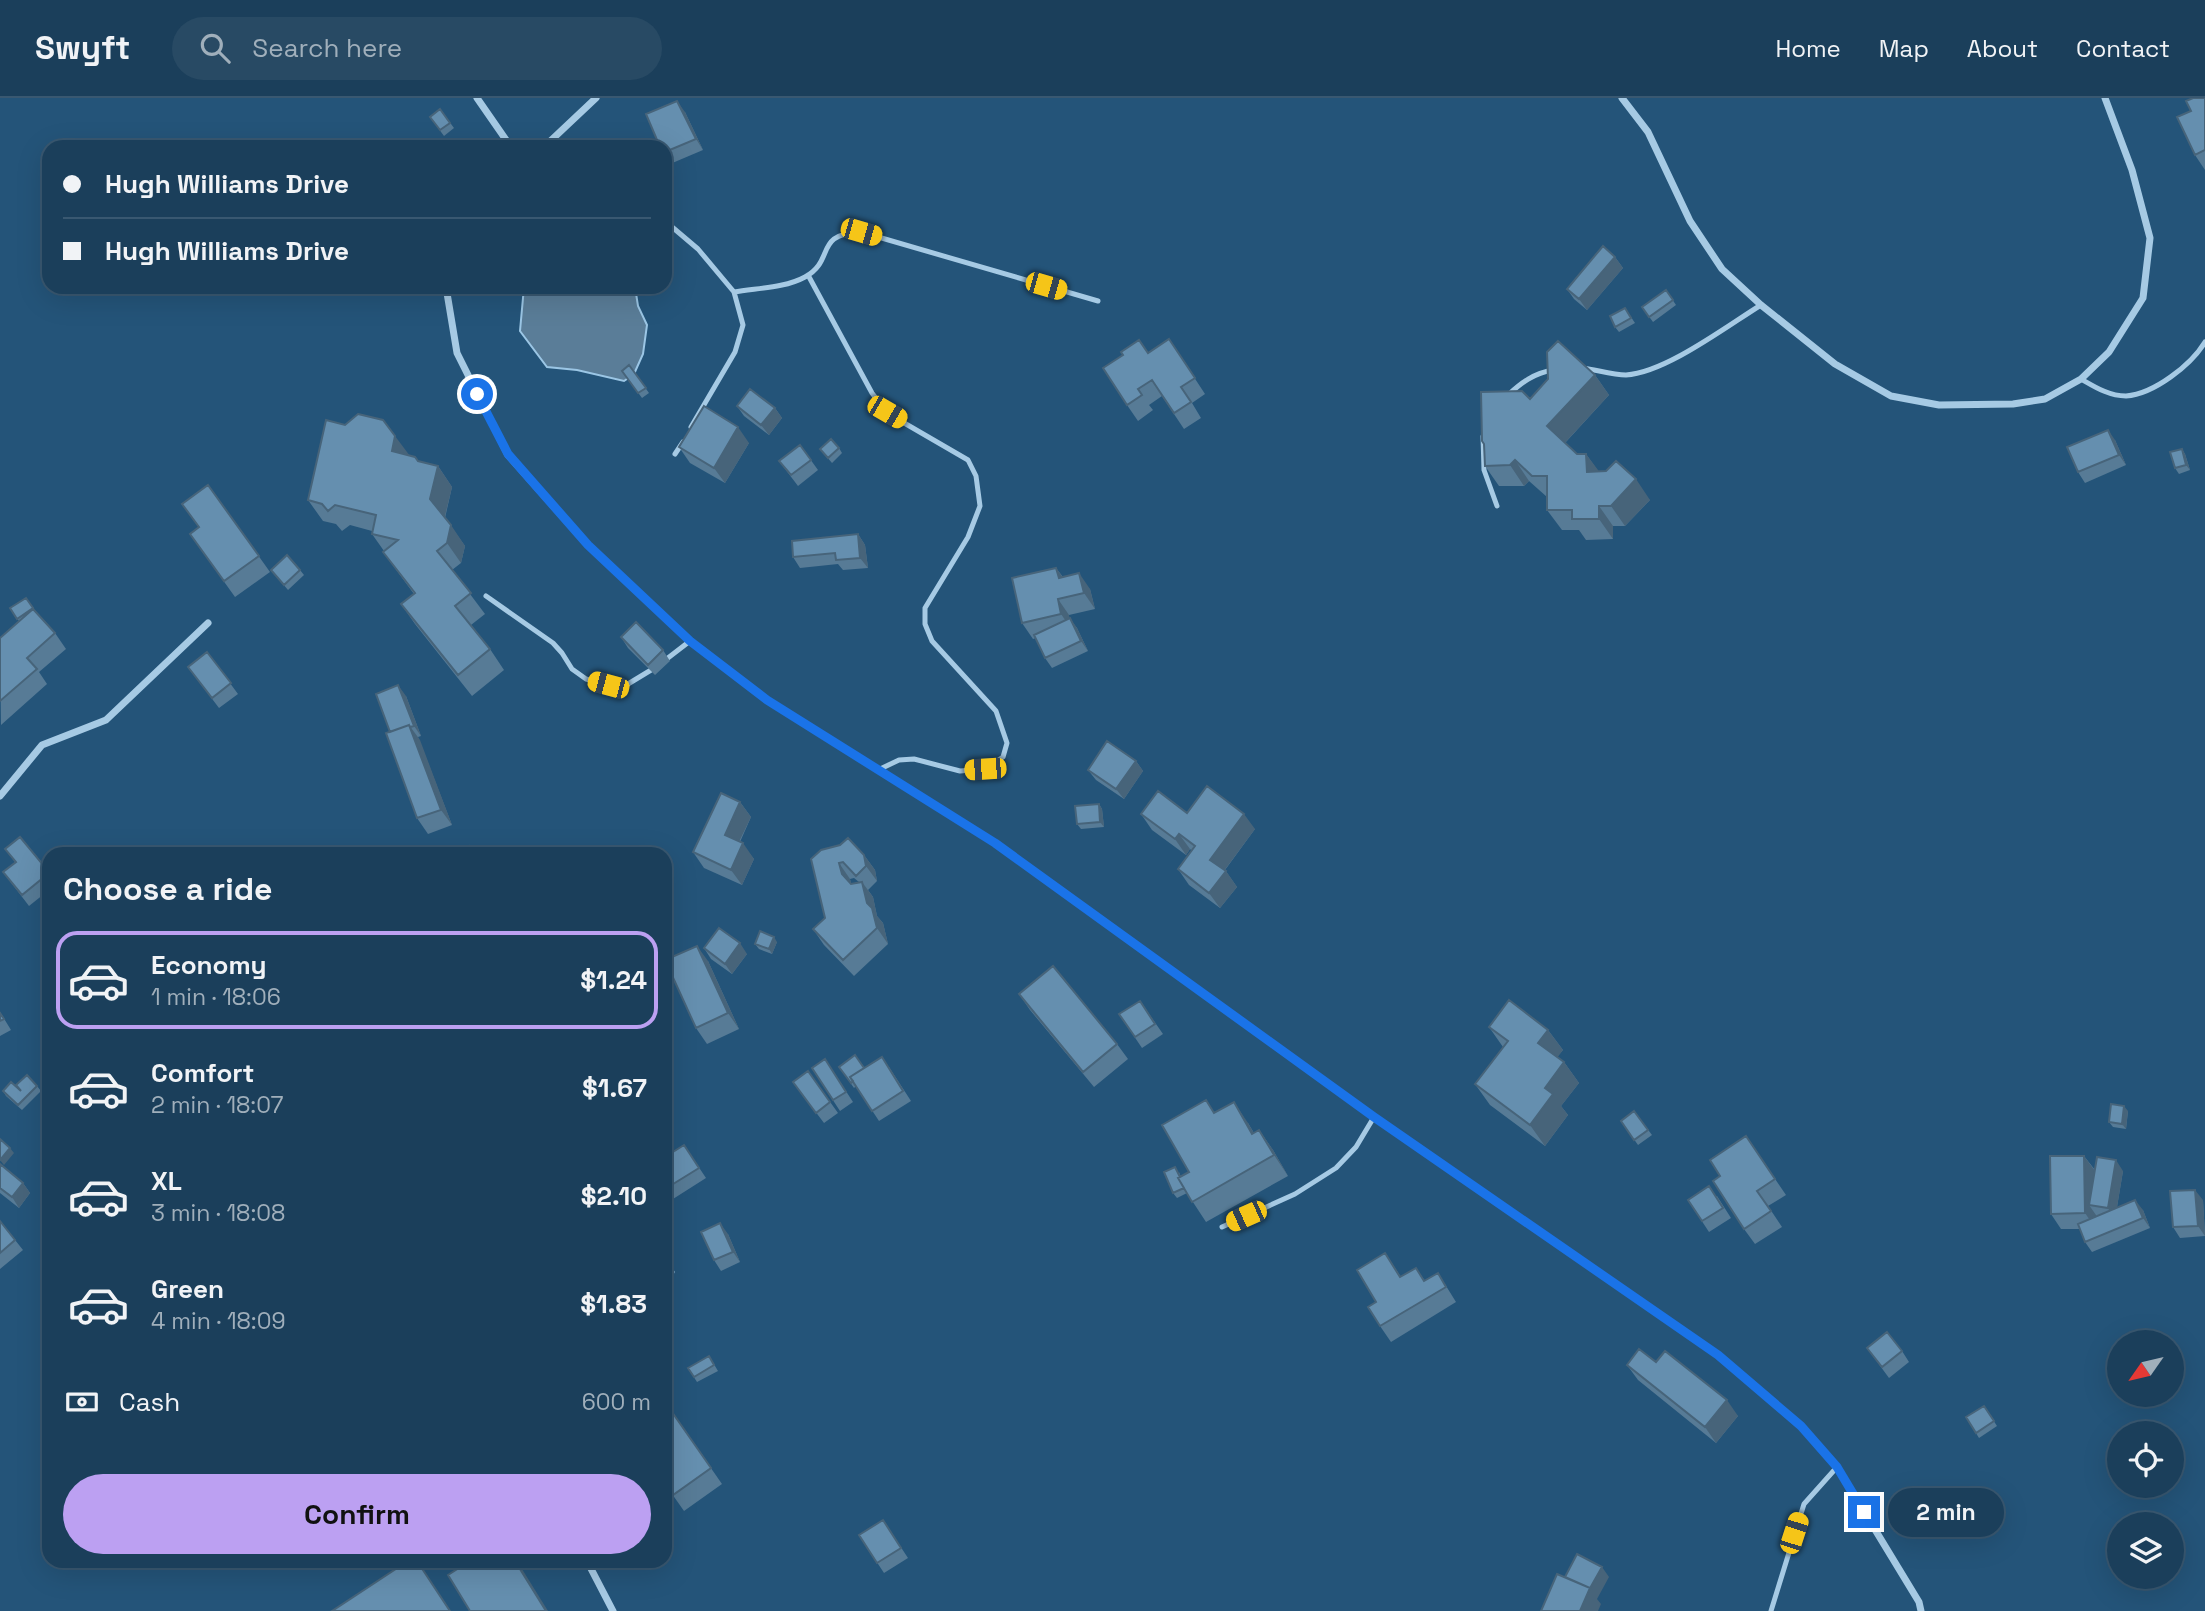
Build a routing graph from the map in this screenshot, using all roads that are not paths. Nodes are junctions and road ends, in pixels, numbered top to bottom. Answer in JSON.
{"nodes":[{"id":1,"x":477,"y":98,"type":"edge"},
{"id":2,"x":596,"y":98,"type":"edge"},
{"id":3,"x":1622,"y":98,"type":"edge"},
{"id":4,"x":2105,"y":98,"type":"edge"},
{"id":5,"x":506,"y":140,"type":"edge"},
{"id":6,"x":551,"y":140,"type":"edge"},
{"id":7,"x":672,"y":227,"type":"edge"},
{"id":8,"x":808,"y":275,"type":"junction"},
{"id":9,"x":734,"y":292,"type":"junction"},
{"id":10,"x":447,"y":294,"type":"edge"},
{"id":11,"x":1098,"y":301,"type":"dead end"},
{"id":12,"x":1761,"y":305,"type":"junction"},
{"id":13,"x":2205,"y":342,"type":"edge"},
{"id":14,"x":1573,"y":366,"type":"edge"},
{"id":15,"x":1564,"y":368,"type":"edge"},
{"id":16,"x":2081,"y":379,"type":"junction"},
{"id":17,"x":1504,"y":398,"type":"edge"},
{"id":18,"x":1487,"y":427,"type":"edge"},
{"id":19,"x":676,"y":454,"type":"edge"},
{"id":20,"x":1497,"y":506,"type":"dead end"},
{"id":21,"x":486,"y":596,"type":"dead end"},
{"id":22,"x":208,"y":622,"type":"dead end"},
{"id":23,"x":690,"y":641,"type":"junction"},
{"id":24,"x":878,"y":770,"type":"junction"},
{"id":25,"x":0,"y":796,"type":"edge"},
{"id":26,"x":1374,"y":1117,"type":"junction"},
{"id":27,"x":1222,"y":1227,"type":"dead end"},
{"id":28,"x":1837,"y":1467,"type":"junction"},
{"id":29,"x":591,"y":1568,"type":"edge"},
{"id":30,"x":613,"y":1611,"type":"edge"},
{"id":31,"x":1771,"y":1611,"type":"edge"},
{"id":32,"x":1921,"y":1611,"type":"edge"}],
"edges":[{"from":1,"to":5,"type":"street"},
{"from":2,"to":6,"type":"street"},
{"from":3,"to":12,"type":"street"},
{"from":4,"to":16,"type":"street"},
{"from":7,"to":9,"type":"lane"},
{"from":8,"to":9,"type":"lane"},
{"from":8,"to":11,"type":"lane"},
{"from":8,"to":24,"type":"lane"},
{"from":9,"to":19,"type":"lane"},
{"from":10,"to":23,"type":"street"},
{"from":12,"to":14,"type":"lane"},
{"from":12,"to":16,"type":"street"},
{"from":13,"to":16,"type":"lane"},
{"from":15,"to":17,"type":"lane"},
{"from":18,"to":20,"type":"lane"},
{"from":21,"to":23,"type":"lane"},
{"from":22,"to":25,"type":"street"},
{"from":23,"to":24,"type":"street"},
{"from":24,"to":26,"type":"street"},
{"from":26,"to":27,"type":"lane"},
{"from":26,"to":28,"type":"street"},
{"from":28,"to":31,"type":"lane"},
{"from":28,"to":32,"type":"street"},
{"from":29,"to":30,"type":"street"}]}
